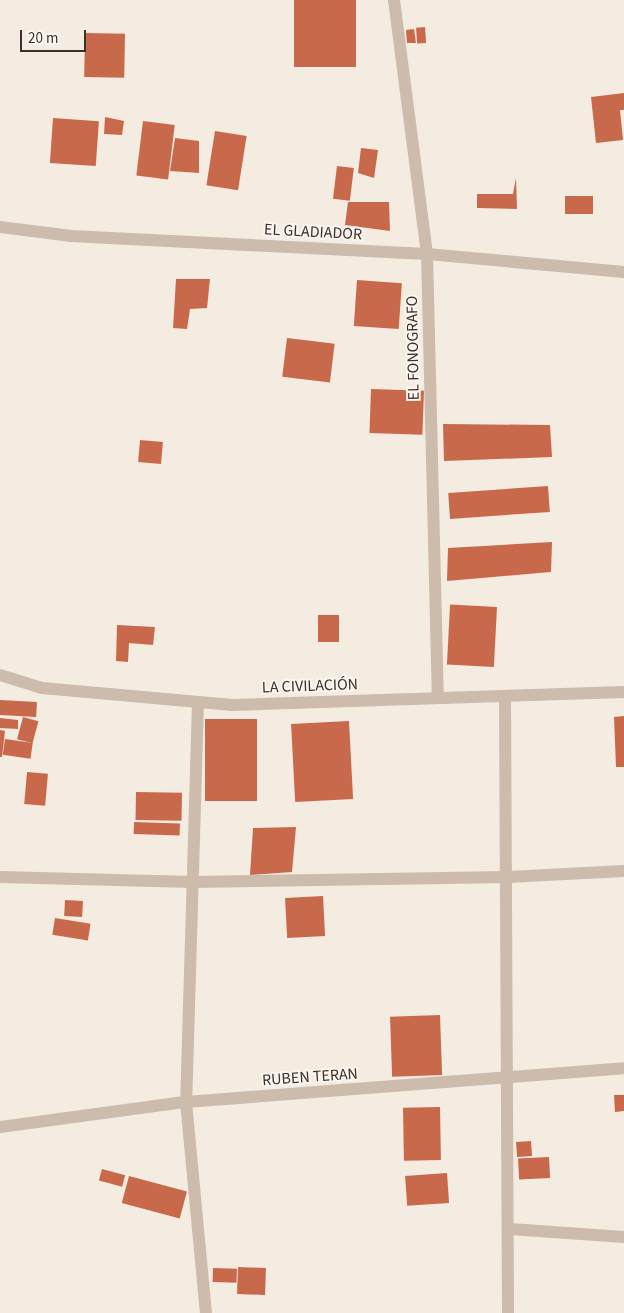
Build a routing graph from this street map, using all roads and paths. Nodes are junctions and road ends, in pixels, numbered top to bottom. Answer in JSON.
{"nodes":[{"id":1,"x":394,"y":0,"type":"edge"},
{"id":2,"x":0,"y":227,"type":"edge"},
{"id":3,"x":427,"y":254,"type":"junction"},
{"id":4,"x":624,"y":272,"type":"edge"},
{"id":5,"x":0,"y":675,"type":"edge"},
{"id":6,"x":624,"y":692,"type":"edge"},
{"id":7,"x":505,"y":697,"type":"junction"},
{"id":8,"x":438,"y":698,"type":"junction"},
{"id":9,"x":198,"y":703,"type":"junction"},
{"id":10,"x":624,"y":871,"type":"edge"},
{"id":11,"x":0,"y":877,"type":"edge"},
{"id":12,"x":507,"y":877,"type":"junction"},
{"id":13,"x":193,"y":882,"type":"junction"},
{"id":14,"x":624,"y":1068,"type":"edge"},
{"id":15,"x":508,"y":1078,"type":"junction"},
{"id":16,"x":186,"y":1102,"type":"junction"},
{"id":17,"x":0,"y":1127,"type":"edge"},
{"id":18,"x":510,"y":1228,"type":"junction"},
{"id":19,"x":624,"y":1237,"type":"edge"},
{"id":20,"x":206,"y":1313,"type":"edge"},
{"id":21,"x":508,"y":1313,"type":"edge"}],
"edges":[{"from":1,"to":3,"type":"street","name":"EL FONOGRAFO"},
{"from":2,"to":3,"type":"street","name":"EL GLADIADOR"},
{"from":3,"to":4,"type":"street","name":"EL GLADIADOR"},
{"from":3,"to":8,"type":"street","name":"EL FONOGRAFO"},
{"from":5,"to":9,"type":"street","name":"LA CIVILACIÓN"},
{"from":6,"to":7,"type":"street","name":"LA CIVILACIÓN"},
{"from":7,"to":8,"type":"street","name":"LA CIVILACIÓN"},
{"from":7,"to":12,"type":"street"},
{"from":8,"to":9,"type":"street","name":"LA CIVILACIÓN"},
{"from":9,"to":13,"type":"street"},
{"from":10,"to":12,"type":"street"},
{"from":11,"to":13,"type":"street"},
{"from":12,"to":13,"type":"street"},
{"from":12,"to":15,"type":"street"},
{"from":13,"to":16,"type":"street"},
{"from":14,"to":15,"type":"street","name":"RUBEN TERAN"},
{"from":15,"to":16,"type":"street","name":"RUBEN TERAN"},
{"from":15,"to":18,"type":"street"},
{"from":16,"to":17,"type":"street","name":"RUBEN TERAN"},
{"from":16,"to":20,"type":"street"},
{"from":18,"to":19,"type":"street"},
{"from":18,"to":21,"type":"street"}]}
